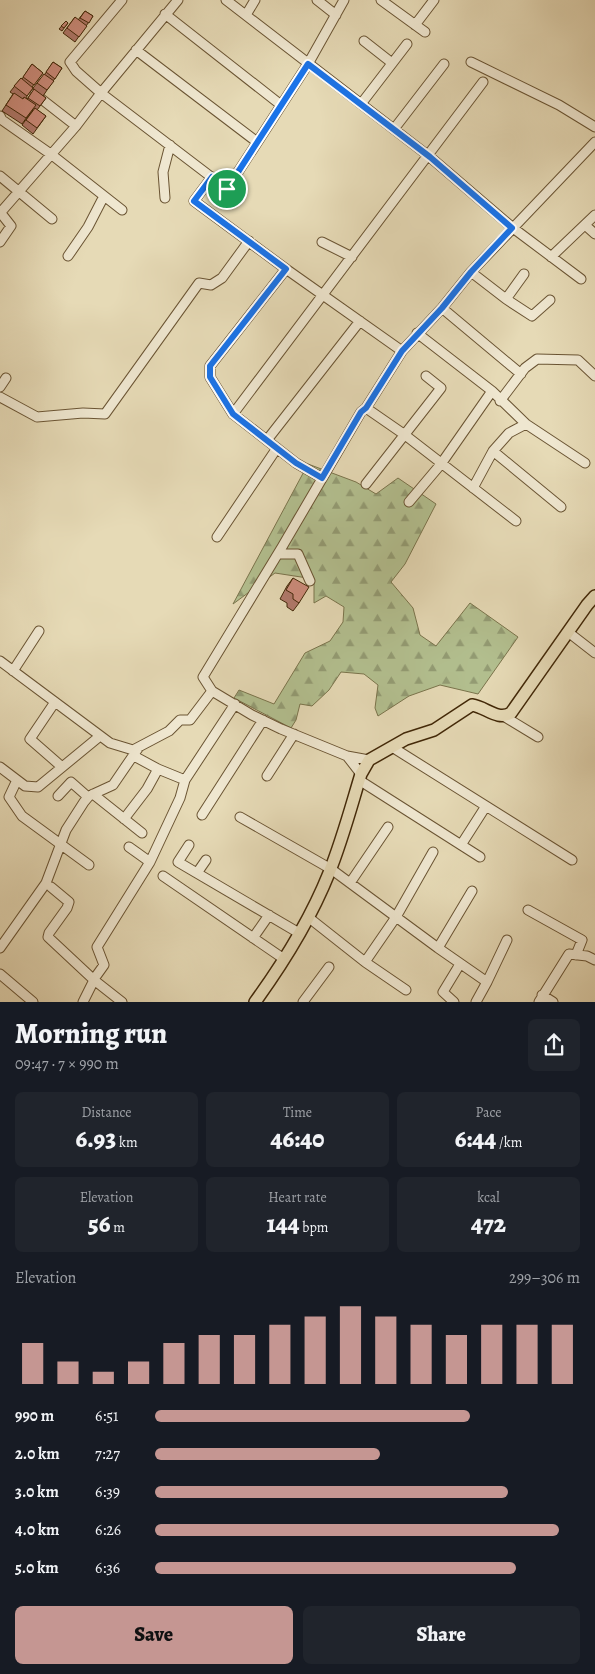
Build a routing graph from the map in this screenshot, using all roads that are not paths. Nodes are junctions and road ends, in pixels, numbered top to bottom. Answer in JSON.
{"nodes":[{"id":1,"x":122,"y":0,"type":"edge"},
{"id":2,"x":178,"y":0,"type":"edge"},
{"id":3,"x":226,"y":0,"type":"edge"},
{"id":4,"x":256,"y":0,"type":"edge"},
{"id":5,"x":317,"y":0,"type":"edge"},
{"id":6,"x":344,"y":0,"type":"edge"},
{"id":7,"x":434,"y":0,"type":"edge"},
{"id":8,"x":383,"y":1,"type":"edge"},
{"id":9,"x":165,"y":14,"type":"junction"},
{"id":10,"x":246,"y":15,"type":"junction"},
{"id":11,"x":336,"y":15,"type":"junction"},
{"id":12,"x":416,"y":25,"type":"junction"},
{"id":13,"x":425,"y":32,"type":"dead end"},
{"id":14,"x":364,"y":41,"type":"dead end"},
{"id":15,"x":407,"y":44,"type":"dead end"},
{"id":16,"x":136,"y":50,"type":"junction"},
{"id":17,"x":471,"y":62,"type":"dead end"},
{"id":18,"x":392,"y":63,"type":"junction"},
{"id":19,"x":308,"y":64,"type":"junction"},
{"id":20,"x":444,"y":64,"type":"dead end"},
{"id":21,"x":483,"y":82,"type":"dead end"},
{"id":22,"x":101,"y":93,"type":"junction"},
{"id":23,"x":35,"y":94,"type":"edge"},
{"id":24,"x":361,"y":104,"type":"junction"},
{"id":25,"x":281,"y":105,"type":"junction"},
{"id":26,"x":1,"y":119,"type":"edge"},
{"id":27,"x":76,"y":126,"type":"junction"},
{"id":28,"x":595,"y":127,"type":"edge"},
{"id":29,"x":394,"y":129,"type":"junction"},
{"id":30,"x":257,"y":142,"type":"junction"},
{"id":31,"x":595,"y":142,"type":"edge"},
{"id":32,"x":170,"y":145,"type":"junction"},
{"id":33,"x":52,"y":155,"type":"junction"},
{"id":34,"x":428,"y":155,"type":"junction"},
{"id":35,"x":0,"y":176,"type":"edge"},
{"id":36,"x":212,"y":177,"type":"junction"},
{"id":37,"x":20,"y":192,"type":"junction"},
{"id":38,"x":104,"y":196,"type":"junction"},
{"id":39,"x":165,"y":198,"type":"dead end"},
{"id":40,"x":122,"y":210,"type":"dead end"},
{"id":41,"x":0,"y":212,"type":"edge"},
{"id":42,"x":595,"y":215,"type":"edge"},
{"id":43,"x":52,"y":219,"type":"dead end"},
{"id":44,"x":585,"y":226,"type":"junction"},
{"id":45,"x":512,"y":228,"type":"junction"},
{"id":46,"x":595,"y":234,"type":"edge"},
{"id":47,"x":249,"y":241,"type":"junction"},
{"id":48,"x":0,"y":242,"type":"edge"},
{"id":49,"x":322,"y":242,"type":"dead end"},
{"id":50,"x":68,"y":256,"type":"dead end"},
{"id":51,"x":352,"y":257,"type":"junction"},
{"id":52,"x":551,"y":257,"type":"junction"},
{"id":53,"x":286,"y":269,"type":"junction"},
{"id":54,"x":471,"y":272,"type":"junction"},
{"id":55,"x":524,"y":274,"type":"dead end"},
{"id":56,"x":581,"y":279,"type":"dead end"},
{"id":57,"x":324,"y":295,"type":"junction"},
{"id":58,"x":506,"y":299,"type":"junction"},
{"id":59,"x":550,"y":300,"type":"dead end"},
{"id":60,"x":442,"y":308,"type":"junction"},
{"id":61,"x":360,"y":321,"type":"junction"},
{"id":62,"x":417,"y":333,"type":"junction"},
{"id":63,"x":402,"y":351,"type":"junction"},
{"id":64,"x":521,"y":374,"type":"junction"},
{"id":65,"x":426,"y":376,"type":"dead end"},
{"id":66,"x":595,"y":376,"type":"edge"},
{"id":67,"x":6,"y":378,"type":"dead end"},
{"id":68,"x":0,"y":387,"type":"edge"},
{"id":69,"x":492,"y":391,"type":"junction"},
{"id":70,"x":0,"y":397,"type":"edge"},
{"id":71,"x":500,"y":401,"type":"junction"},
{"id":72,"x":366,"y":408,"type":"junction"},
{"id":73,"x":233,"y":414,"type":"junction"},
{"id":74,"x":526,"y":424,"type":"junction"},
{"id":75,"x":405,"y":435,"type":"junction"},
{"id":76,"x":267,"y":440,"type":"junction"},
{"id":77,"x":277,"y":448,"type":"junction"},
{"id":78,"x":493,"y":452,"type":"junction"},
{"id":79,"x":585,"y":463,"type":"dead end"},
{"id":80,"x":441,"y":464,"type":"junction"},
{"id":81,"x":322,"y":478,"type":"junction"},
{"id":82,"x":366,"y":484,"type":"dead end"},
{"id":83,"x":473,"y":488,"type":"junction"},
{"id":84,"x":409,"y":502,"type":"dead end"},
{"id":85,"x":561,"y":507,"type":"dead end"},
{"id":86,"x":516,"y":520,"type":"dead end"},
{"id":87,"x":217,"y":537,"type":"dead end"},
{"id":88,"x":278,"y":554,"type":"junction"},
{"id":89,"x":310,"y":581,"type":"dead end"},
{"id":90,"x":595,"y":596,"type":"edge"},
{"id":91,"x":39,"y":632,"type":"dead end"},
{"id":92,"x":568,"y":632,"type":"junction"},
{"id":93,"x":595,"y":652,"type":"edge"},
{"id":94,"x":0,"y":661,"type":"edge"},
{"id":95,"x":13,"y":671,"type":"junction"},
{"id":96,"x":212,"y":691,"type":"junction"},
{"id":97,"x":55,"y":702,"type":"junction"},
{"id":98,"x":235,"y":704,"type":"junction"},
{"id":99,"x":505,"y":717,"type":"junction"},
{"id":100,"x":263,"y":720,"type":"junction"},
{"id":101,"x":294,"y":734,"type":"junction"},
{"id":102,"x":100,"y":736,"type":"junction"},
{"id":103,"x":538,"y":737,"type":"dead end"},
{"id":104,"x":140,"y":747,"type":"junction"},
{"id":105,"x":392,"y":747,"type":"junction"},
{"id":106,"x":134,"y":756,"type":"junction"},
{"id":107,"x":347,"y":756,"type":"junction"},
{"id":108,"x":369,"y":760,"type":"junction"},
{"id":109,"x":0,"y":767,"type":"edge"},
{"id":110,"x":62,"y":767,"type":"junction"},
{"id":111,"x":158,"y":769,"type":"junction"},
{"id":112,"x":267,"y":776,"type":"dead end"},
{"id":113,"x":360,"y":777,"type":"junction"},
{"id":114,"x":18,"y":780,"type":"junction"},
{"id":115,"x":185,"y":780,"type":"junction"},
{"id":116,"x":58,"y":796,"type":"dead end"},
{"id":117,"x":90,"y":796,"type":"junction"},
{"id":118,"x":486,"y":806,"type":"junction"},
{"id":119,"x":202,"y":815,"type":"dead end"},
{"id":120,"x":240,"y":817,"type":"dead end"},
{"id":121,"x":124,"y":819,"type":"junction"},
{"id":122,"x":388,"y":826,"type":"dead end"},
{"id":123,"x":142,"y":832,"type":"dead end"},
{"id":124,"x":188,"y":844,"type":"dead end"},
{"id":125,"x":61,"y":845,"type":"junction"},
{"id":126,"x":461,"y":845,"type":"junction"},
{"id":127,"x":129,"y":846,"type":"dead end"},
{"id":128,"x":433,"y":852,"type":"dead end"},
{"id":129,"x":480,"y":857,"type":"dead end"},
{"id":130,"x":206,"y":860,"type":"dead end"},
{"id":131,"x":572,"y":860,"type":"dead end"},
{"id":132,"x":150,"y":862,"type":"junction"},
{"id":133,"x":89,"y":865,"type":"dead end"},
{"id":134,"x":331,"y":869,"type":"junction"},
{"id":135,"x":197,"y":873,"type":"junction"},
{"id":136,"x":163,"y":876,"type":"dead end"},
{"id":137,"x":350,"y":883,"type":"junction"},
{"id":138,"x":51,"y":887,"type":"dead end"},
{"id":139,"x":472,"y":891,"type":"dead end"},
{"id":140,"x":528,"y":910,"type":"dead end"},
{"id":141,"x":268,"y":915,"type":"junction"},
{"id":142,"x":308,"y":917,"type":"junction"},
{"id":143,"x":396,"y":917,"type":"junction"},
{"id":144,"x":299,"y":933,"type":"junction"},
{"id":145,"x":253,"y":938,"type":"junction"},
{"id":146,"x":507,"y":940,"type":"dead end"},
{"id":147,"x":0,"y":948,"type":"edge"},
{"id":148,"x":438,"y":948,"type":"junction"},
{"id":149,"x":576,"y":955,"type":"junction"},
{"id":150,"x":284,"y":959,"type":"junction"},
{"id":151,"x":595,"y":960,"type":"edge"},
{"id":152,"x":365,"y":962,"type":"junction"},
{"id":153,"x":460,"y":964,"type":"junction"},
{"id":154,"x":329,"y":967,"type":"dead end"},
{"id":155,"x":0,"y":975,"type":"edge"},
{"id":156,"x":94,"y":980,"type":"junction"},
{"id":157,"x":487,"y":982,"type":"junction"},
{"id":158,"x":406,"y":990,"type":"dead end"},
{"id":159,"x":541,"y":998,"type":"edge"},
{"id":160,"x":256,"y":1001,"type":"edge"},
{"id":161,"x":33,"y":1002,"type":"edge"},
{"id":162,"x":83,"y":1002,"type":"edge"},
{"id":163,"x":122,"y":1002,"type":"edge"},
{"id":164,"x":303,"y":1002,"type":"edge"},
{"id":165,"x":454,"y":1002,"type":"edge"},
{"id":166,"x":476,"y":1002,"type":"edge"},
{"id":167,"x":553,"y":1002,"type":"edge"}],
"edges":[{"from":1,"to":22,"type":"street"},
{"from":2,"to":9,"type":"street"},
{"from":3,"to":10,"type":"street"},
{"from":4,"to":10,"type":"street"},
{"from":5,"to":11,"type":"street"},
{"from":6,"to":11,"type":"street"},
{"from":7,"to":12,"type":"street"},
{"from":8,"to":12,"type":"street"},
{"from":9,"to":16,"type":"street"},
{"from":9,"to":25,"type":"street"},
{"from":10,"to":19,"type":"street"},
{"from":11,"to":19,"type":"street"},
{"from":12,"to":13,"type":"street"},
{"from":14,"to":18,"type":"street"},
{"from":15,"to":18,"type":"street"},
{"from":16,"to":22,"type":"street"},
{"from":16,"to":30,"type":"street"},
{"from":17,"to":28,"type":"street"},
{"from":18,"to":24,"type":"street"},
{"from":19,"to":24,"type":"street"},
{"from":19,"to":25,"type":"street"},
{"from":20,"to":29,"type":"street"},
{"from":21,"to":34,"type":"street"},
{"from":22,"to":27,"type":"street"},
{"from":22,"to":32,"type":"street"},
{"from":23,"to":27,"type":"street"},
{"from":24,"to":29,"type":"street"},
{"from":25,"to":30,"type":"street"},
{"from":26,"to":33,"type":"street"},
{"from":27,"to":33,"type":"street"},
{"from":29,"to":34,"type":"street"},
{"from":30,"to":36,"type":"street"},
{"from":31,"to":45,"type":"street"},
{"from":32,"to":36,"type":"street"},
{"from":32,"to":39,"type":"street"},
{"from":33,"to":37,"type":"street"},
{"from":33,"to":38,"type":"street"},
{"from":34,"to":45,"type":"street"},
{"from":34,"to":51,"type":"street"},
{"from":35,"to":37,"type":"street"},
{"from":36,"to":47,"type":"street"},
{"from":37,"to":41,"type":"street"},
{"from":37,"to":43,"type":"street"},
{"from":38,"to":40,"type":"street"},
{"from":38,"to":50,"type":"street"},
{"from":41,"to":48,"type":"street"},
{"from":42,"to":44,"type":"street"},
{"from":44,"to":46,"type":"street"},
{"from":44,"to":52,"type":"street"},
{"from":45,"to":52,"type":"street"},
{"from":45,"to":54,"type":"street"},
{"from":47,"to":53,"type":"street"},
{"from":47,"to":70,"type":"street"},
{"from":49,"to":51,"type":"street"},
{"from":51,"to":57,"type":"street"},
{"from":52,"to":56,"type":"street"},
{"from":53,"to":57,"type":"street"},
{"from":53,"to":73,"type":"street"},
{"from":54,"to":58,"type":"street"},
{"from":54,"to":60,"type":"street"},
{"from":55,"to":58,"type":"street"},
{"from":57,"to":61,"type":"street"},
{"from":57,"to":73,"type":"street"},
{"from":58,"to":59,"type":"street"},
{"from":60,"to":62,"type":"street"},
{"from":60,"to":64,"type":"street"},
{"from":61,"to":63,"type":"street"},
{"from":61,"to":76,"type":"street"},
{"from":62,"to":63,"type":"street"},
{"from":62,"to":69,"type":"street"},
{"from":63,"to":72,"type":"street"},
{"from":64,"to":66,"type":"street"},
{"from":64,"to":71,"type":"street"},
{"from":65,"to":75,"type":"street"},
{"from":67,"to":68,"type":"street"},
{"from":69,"to":71,"type":"street"},
{"from":69,"to":80,"type":"street"},
{"from":71,"to":74,"type":"street"},
{"from":72,"to":75,"type":"street"},
{"from":72,"to":81,"type":"street"},
{"from":73,"to":76,"type":"street"},
{"from":74,"to":78,"type":"street"},
{"from":74,"to":79,"type":"street"},
{"from":75,"to":80,"type":"street"},
{"from":75,"to":82,"type":"street"},
{"from":76,"to":77,"type":"street"},
{"from":77,"to":81,"type":"street"},
{"from":77,"to":87,"type":"street"},
{"from":78,"to":83,"type":"street"},
{"from":78,"to":85,"type":"street"},
{"from":80,"to":83,"type":"street"},
{"from":80,"to":84,"type":"street"},
{"from":81,"to":88,"type":"street"},
{"from":83,"to":86,"type":"street"},
{"from":88,"to":89,"type":"street"},
{"from":88,"to":96,"type":"street"},
{"from":90,"to":92,"type":"main road"},
{"from":91,"to":95,"type":"street"},
{"from":92,"to":93,"type":"street"},
{"from":92,"to":99,"type":"main road"},
{"from":94,"to":95,"type":"street"},
{"from":95,"to":97,"type":"street"},
{"from":96,"to":98,"type":"street"},
{"from":96,"to":104,"type":"street"},
{"from":97,"to":102,"type":"street"},
{"from":97,"to":110,"type":"street"},
{"from":98,"to":100,"type":"street"},
{"from":98,"to":115,"type":"street"},
{"from":99,"to":103,"type":"street"},
{"from":99,"to":105,"type":"main road"},
{"from":100,"to":101,"type":"street"},
{"from":100,"to":119,"type":"street"},
{"from":101,"to":107,"type":"street"},
{"from":101,"to":112,"type":"street"},
{"from":102,"to":104,"type":"street"},
{"from":102,"to":110,"type":"street"},
{"from":104,"to":106,"type":"street"},
{"from":105,"to":108,"type":"main road"},
{"from":105,"to":118,"type":"street"},
{"from":106,"to":111,"type":"street"},
{"from":106,"to":117,"type":"street"},
{"from":107,"to":108,"type":"street"},
{"from":107,"to":113,"type":"street"},
{"from":108,"to":113,"type":"main road"},
{"from":109,"to":114,"type":"street"},
{"from":110,"to":114,"type":"street"},
{"from":111,"to":115,"type":"street"},
{"from":111,"to":121,"type":"street"},
{"from":113,"to":126,"type":"street"},
{"from":113,"to":134,"type":"main road"},
{"from":114,"to":125,"type":"street"},
{"from":115,"to":132,"type":"street"},
{"from":116,"to":117,"type":"street"},
{"from":117,"to":121,"type":"street"},
{"from":117,"to":125,"type":"street"},
{"from":118,"to":126,"type":"street"},
{"from":118,"to":131,"type":"street"},
{"from":120,"to":134,"type":"street"},
{"from":121,"to":123,"type":"street"},
{"from":122,"to":137,"type":"street"},
{"from":124,"to":135,"type":"street"},
{"from":125,"to":133,"type":"street"},
{"from":125,"to":147,"type":"street"},
{"from":126,"to":129,"type":"street"},
{"from":127,"to":132,"type":"street"},
{"from":128,"to":143,"type":"street"},
{"from":130,"to":135,"type":"street"},
{"from":132,"to":156,"type":"street"},
{"from":134,"to":137,"type":"street"},
{"from":134,"to":142,"type":"main road"},
{"from":135,"to":141,"type":"street"},
{"from":136,"to":145,"type":"street"},
{"from":137,"to":143,"type":"street"},
{"from":138,"to":156,"type":"street"},
{"from":139,"to":148,"type":"street"},
{"from":140,"to":149,"type":"street"},
{"from":141,"to":144,"type":"street"},
{"from":141,"to":145,"type":"street"},
{"from":142,"to":144,"type":"main road"},
{"from":142,"to":152,"type":"street"},
{"from":143,"to":148,"type":"street"},
{"from":143,"to":152,"type":"street"},
{"from":144,"to":150,"type":"main road"},
{"from":145,"to":150,"type":"street"},
{"from":146,"to":157,"type":"street"},
{"from":148,"to":153,"type":"street"},
{"from":149,"to":151,"type":"street"},
{"from":149,"to":159,"type":"street"},
{"from":150,"to":160,"type":"main road"},
{"from":152,"to":158,"type":"street"},
{"from":153,"to":157,"type":"street"},
{"from":153,"to":165,"type":"street"},
{"from":154,"to":164,"type":"street"},
{"from":155,"to":161,"type":"street"},
{"from":156,"to":162,"type":"street"},
{"from":156,"to":163,"type":"street"},
{"from":157,"to":166,"type":"street"},
{"from":159,"to":167,"type":"street"}]}
